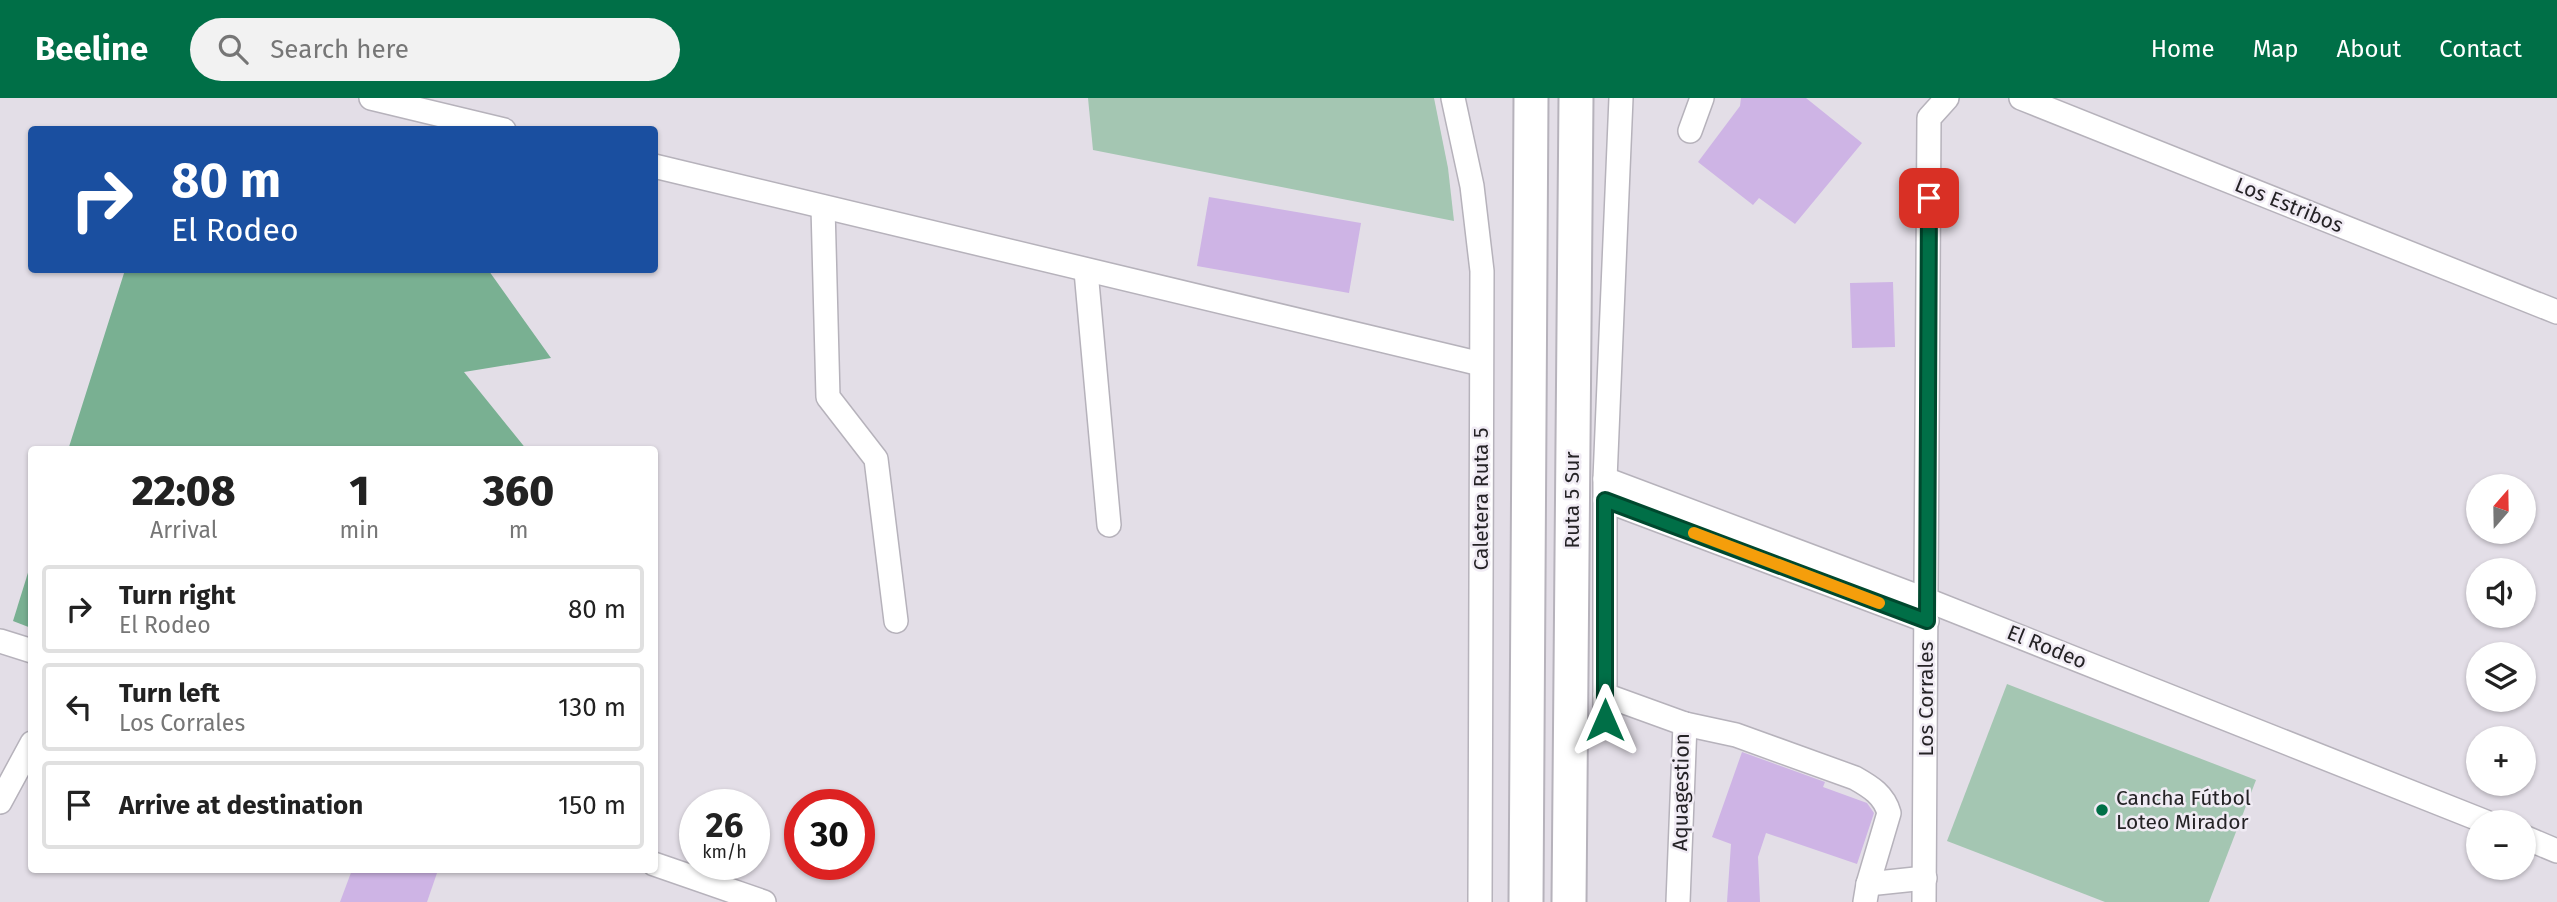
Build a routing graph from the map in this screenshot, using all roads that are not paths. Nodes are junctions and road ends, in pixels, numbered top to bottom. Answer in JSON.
{"nodes":[{"id":1,"x":371,"y":98,"type":"edge"},
{"id":2,"x":1453,"y":98,"type":"edge"},
{"id":3,"x":1531,"y":98,"type":"edge"},
{"id":4,"x":1576,"y":98,"type":"edge"},
{"id":5,"x":1621,"y":98,"type":"edge"},
{"id":6,"x":1703,"y":98,"type":"edge"},
{"id":7,"x":1947,"y":98,"type":"edge"},
{"id":8,"x":2021,"y":98,"type":"edge"},
{"id":9,"x":487,"y":126,"type":"edge"},
{"id":10,"x":1690,"y":131,"type":"dead end"},
{"id":11,"x":658,"y":167,"type":"edge"},
{"id":12,"x":823,"y":207,"type":"junction"},
{"id":13,"x":1087,"y":271,"type":"junction"},
{"id":14,"x":2557,"y":312,"type":"edge"},
{"id":15,"x":1481,"y":364,"type":"junction"},
{"id":16,"x":1605,"y":490,"type":"junction"},
{"id":17,"x":1109,"y":525,"type":"dead end"},
{"id":18,"x":1927,"y":610,"type":"junction"},
{"id":19,"x":896,"y":621,"type":"dead end"},
{"id":20,"x":0,"y":641,"type":"edge"},
{"id":21,"x":28,"y":650,"type":"edge"},
{"id":22,"x":1605,"y":695,"type":"junction"},
{"id":23,"x":1605,"y":720,"type":"dead end"},
{"id":24,"x":1685,"y":724,"type":"junction"},
{"id":25,"x":28,"y":750,"type":"edge"},
{"id":26,"x":0,"y":802,"type":"edge"},
{"id":27,"x":2466,"y":814,"type":"edge"},
{"id":28,"x":2536,"y":842,"type":"edge"},
{"id":29,"x":2557,"y":851,"type":"edge"},
{"id":30,"x":658,"y":865,"type":"edge"},
{"id":31,"x":1925,"y":878,"type":"junction"},
{"id":32,"x":1867,"y":893,"type":"edge"},
{"id":33,"x":764,"y":902,"type":"edge"},
{"id":34,"x":1480,"y":902,"type":"edge"},
{"id":35,"x":1526,"y":902,"type":"edge"},
{"id":36,"x":1569,"y":902,"type":"edge"},
{"id":37,"x":1678,"y":902,"type":"edge"},
{"id":38,"x":1924,"y":902,"type":"edge"}],
"edges":[{"from":1,"to":9,"type":"street"},
{"from":2,"to":15,"type":"street","name":"Caletera Ruta 5"},
{"from":3,"to":35,"type":"highway","name":"Ruta 5 Sur"},
{"from":4,"to":36,"type":"highway","name":"Ruta 5 Sur"},
{"from":5,"to":16,"type":"street"},
{"from":6,"to":10,"type":"street"},
{"from":7,"to":18,"type":"street","name":"Los Corrales"},
{"from":8,"to":14,"type":"street","name":"Los Estribos"},
{"from":11,"to":12,"type":"street"},
{"from":12,"to":13,"type":"street"},
{"from":12,"to":19,"type":"street"},
{"from":13,"to":15,"type":"street"},
{"from":13,"to":17,"type":"street"},
{"from":15,"to":34,"type":"street","name":"Caletera Ruta 5"},
{"from":16,"to":18,"type":"street","name":"El Rodeo"},
{"from":16,"to":22,"type":"street"},
{"from":18,"to":27,"type":"street","name":"El Rodeo"},
{"from":18,"to":31,"type":"street","name":"Los Corrales"},
{"from":20,"to":21,"type":"street"},
{"from":22,"to":23,"type":"street"},
{"from":22,"to":24,"type":"street","name":"Aquagestion"},
{"from":24,"to":32,"type":"street"},
{"from":24,"to":37,"type":"street","name":"Aquagestion"},
{"from":25,"to":26,"type":"street"},
{"from":28,"to":29,"type":"street"},
{"from":30,"to":33,"type":"street"},
{"from":31,"to":32,"type":"street"},
{"from":31,"to":38,"type":"street","name":"Los Corrales"}]}
